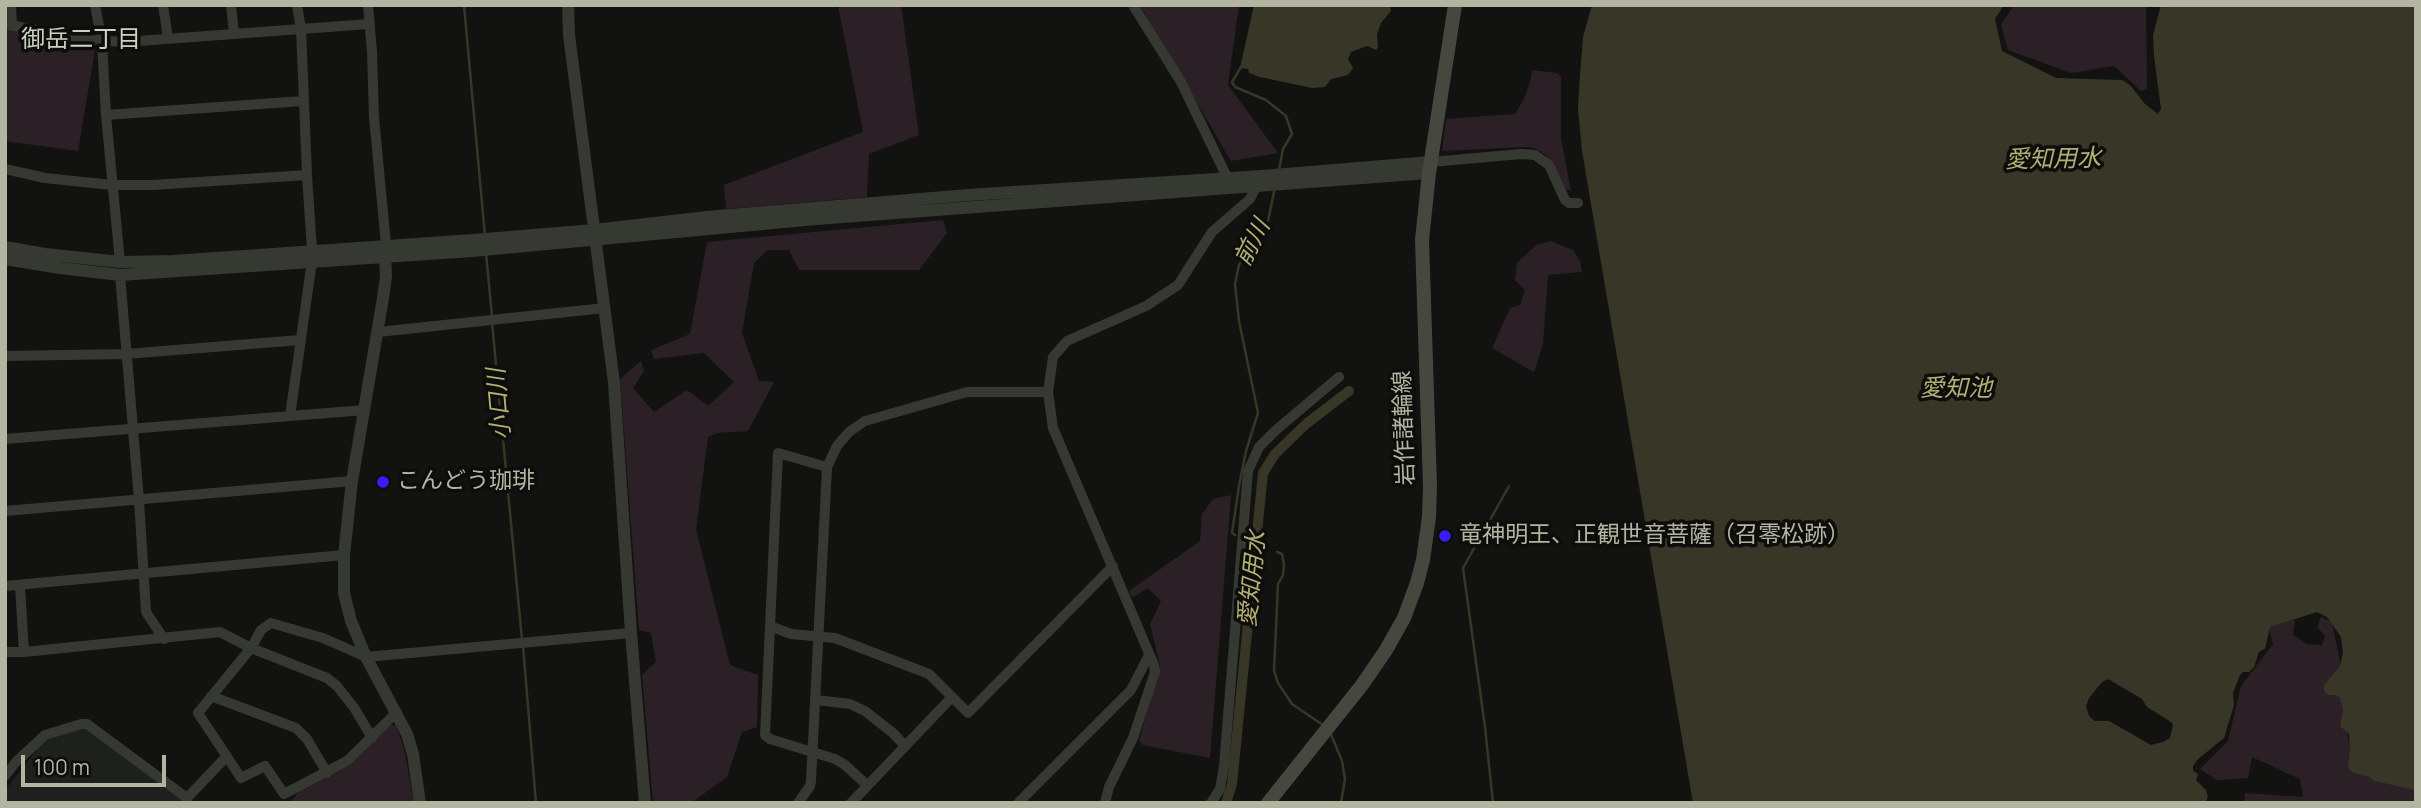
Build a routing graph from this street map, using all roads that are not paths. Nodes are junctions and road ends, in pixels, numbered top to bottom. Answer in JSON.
{"nodes":[{"id":1,"x":11,"y":5,"type":"edge"},
{"id":2,"x":95,"y":5,"type":"edge"},
{"id":3,"x":163,"y":5,"type":"edge"},
{"id":4,"x":231,"y":5,"type":"edge"},
{"id":5,"x":297,"y":5,"type":"edge"},
{"id":6,"x":368,"y":5,"type":"edge"},
{"id":7,"x":568,"y":5,"type":"edge"},
{"id":8,"x":1132,"y":5,"type":"edge"},
{"id":9,"x":1455,"y":5,"type":"edge"},
{"id":10,"x":369,"y":24,"type":"junction"},
{"id":11,"x":9,"y":25,"type":"edge"},
{"id":12,"x":300,"y":29,"type":"junction"},
{"id":13,"x":234,"y":33,"type":"junction"},
{"id":14,"x":168,"y":38,"type":"junction"},
{"id":15,"x":102,"y":42,"type":"junction"},
{"id":16,"x":303,"y":101,"type":"junction"},
{"id":17,"x":106,"y":115,"type":"junction"},
{"id":18,"x":1430,"y":168,"type":"junction"},
{"id":19,"x":5,"y":169,"type":"edge"},
{"id":20,"x":307,"y":175,"type":"junction"},
{"id":21,"x":1227,"y":177,"type":"junction"},
{"id":22,"x":112,"y":185,"type":"junction"},
{"id":23,"x":1256,"y":187,"type":"junction"},
{"id":24,"x":1578,"y":203,"type":"dead end"},
{"id":25,"x":594,"y":235,"type":"junction"},
{"id":26,"x":5,"y":247,"type":"edge"},
{"id":27,"x":385,"y":251,"type":"junction"},
{"id":28,"x":312,"y":256,"type":"junction"},
{"id":29,"x":5,"y":259,"type":"edge"},
{"id":30,"x":120,"y":269,"type":"junction"},
{"id":31,"x":605,"y":308,"type":"junction"},
{"id":32,"x":378,"y":332,"type":"junction"},
{"id":33,"x":300,"y":340,"type":"junction"},
{"id":34,"x":125,"y":354,"type":"junction"},
{"id":35,"x":5,"y":356,"type":"edge"},
{"id":36,"x":1339,"y":377,"type":"dead end"},
{"id":37,"x":1048,"y":392,"type":"junction"},
{"id":38,"x":365,"y":411,"type":"junction"},
{"id":39,"x":289,"y":416,"type":"junction"},
{"id":40,"x":132,"y":429,"type":"junction"},
{"id":41,"x":5,"y":439,"type":"edge"},
{"id":42,"x":827,"y":467,"type":"junction"},
{"id":43,"x":352,"y":481,"type":"junction"},
{"id":44,"x":139,"y":500,"type":"junction"},
{"id":45,"x":5,"y":510,"type":"edge"},
{"id":46,"x":345,"y":555,"type":"junction"},
{"id":47,"x":1113,"y":566,"type":"junction"},
{"id":48,"x":145,"y":574,"type":"junction"},
{"id":49,"x":5,"y":586,"type":"edge"},
{"id":50,"x":20,"y":586,"type":"junction"},
{"id":51,"x":770,"y":626,"type":"junction"},
{"id":52,"x":631,"y":633,"type":"junction"},
{"id":53,"x":817,"y":636,"type":"junction"},
{"id":54,"x":164,"y":639,"type":"junction"},
{"id":55,"x":251,"y":648,"type":"junction"},
{"id":56,"x":5,"y":652,"type":"edge"},
{"id":57,"x":24,"y":652,"type":"junction"},
{"id":58,"x":1149,"y":655,"type":"junction"},
{"id":59,"x":366,"y":657,"type":"junction"},
{"id":60,"x":211,"y":696,"type":"junction"},
{"id":61,"x":952,"y":697,"type":"junction"},
{"id":62,"x":816,"y":700,"type":"junction"},
{"id":63,"x":397,"y":712,"type":"junction"},
{"id":64,"x":372,"y":738,"type":"junction"},
{"id":65,"x":905,"y":747,"type":"junction"},
{"id":66,"x":814,"y":754,"type":"junction"},
{"id":67,"x":227,"y":756,"type":"junction"},
{"id":68,"x":327,"y":773,"type":"junction"},
{"id":69,"x":5,"y":776,"type":"edge"},
{"id":70,"x":867,"y":785,"type":"junction"},
{"id":71,"x":420,"y":803,"type":"edge"},
{"id":72,"x":645,"y":803,"type":"edge"},
{"id":73,"x":798,"y":803,"type":"edge"},
{"id":74,"x":851,"y":803,"type":"edge"},
{"id":75,"x":1018,"y":803,"type":"edge"},
{"id":76,"x":1105,"y":803,"type":"edge"},
{"id":77,"x":1211,"y":803,"type":"edge"},
{"id":78,"x":1268,"y":803,"type":"edge"}],
"edges":[{"from":1,"to":11,"type":"street"},
{"from":2,"to":15,"type":"street"},
{"from":3,"to":14,"type":"street"},
{"from":4,"to":13,"type":"street"},
{"from":5,"to":12,"type":"street"},
{"from":6,"to":10,"type":"street"},
{"from":7,"to":25,"type":"street"},
{"from":8,"to":21,"type":"street"},
{"from":9,"to":18,"type":"main road","name":"岩作諸輪線"},
{"from":10,"to":12,"type":"street"},
{"from":10,"to":27,"type":"street"},
{"from":11,"to":15,"type":"street"},
{"from":12,"to":13,"type":"street"},
{"from":12,"to":16,"type":"street"},
{"from":13,"to":14,"type":"street"},
{"from":14,"to":15,"type":"street"},
{"from":15,"to":17,"type":"street"},
{"from":16,"to":17,"type":"street"},
{"from":16,"to":20,"type":"street"},
{"from":17,"to":22,"type":"street"},
{"from":18,"to":21,"type":"street"},
{"from":18,"to":23,"type":"street"},
{"from":18,"to":24,"type":"street"},
{"from":18,"to":78,"type":"main road","name":"岩作諸輪線"},
{"from":19,"to":22,"type":"street"},
{"from":20,"to":22,"type":"street"},
{"from":20,"to":28,"type":"street"},
{"from":21,"to":25,"type":"street"},
{"from":22,"to":30,"type":"street"},
{"from":23,"to":25,"type":"street"},
{"from":23,"to":37,"type":"street"},
{"from":25,"to":27,"type":"street"},
{"from":25,"to":31,"type":"street"},
{"from":26,"to":30,"type":"street"},
{"from":27,"to":28,"type":"street"},
{"from":27,"to":32,"type":"street"},
{"from":28,"to":30,"type":"street"},
{"from":28,"to":33,"type":"street"},
{"from":29,"to":30,"type":"street"},
{"from":30,"to":34,"type":"street"},
{"from":31,"to":32,"type":"street"},
{"from":31,"to":52,"type":"street"},
{"from":32,"to":38,"type":"street"},
{"from":33,"to":34,"type":"street"},
{"from":33,"to":39,"type":"street"},
{"from":34,"to":35,"type":"street"},
{"from":34,"to":40,"type":"street"},
{"from":36,"to":77,"type":"street"},
{"from":37,"to":42,"type":"street"},
{"from":37,"to":47,"type":"street"},
{"from":38,"to":39,"type":"street"},
{"from":38,"to":43,"type":"street"},
{"from":39,"to":40,"type":"street"},
{"from":40,"to":41,"type":"street"},
{"from":40,"to":44,"type":"street"},
{"from":42,"to":51,"type":"street"},
{"from":42,"to":53,"type":"street"},
{"from":43,"to":44,"type":"street"},
{"from":43,"to":46,"type":"street"},
{"from":44,"to":45,"type":"street"},
{"from":44,"to":48,"type":"street"},
{"from":46,"to":48,"type":"street"},
{"from":46,"to":59,"type":"street"},
{"from":47,"to":58,"type":"street"},
{"from":47,"to":61,"type":"street"},
{"from":48,"to":50,"type":"street"},
{"from":48,"to":54,"type":"street"},
{"from":49,"to":50,"type":"street"},
{"from":50,"to":57,"type":"street"},
{"from":51,"to":53,"type":"street"},
{"from":51,"to":66,"type":"street"},
{"from":52,"to":59,"type":"street"},
{"from":52,"to":72,"type":"street"},
{"from":53,"to":61,"type":"street"},
{"from":53,"to":62,"type":"street"},
{"from":54,"to":55,"type":"street"},
{"from":54,"to":57,"type":"street"},
{"from":55,"to":59,"type":"street"},
{"from":55,"to":60,"type":"street"},
{"from":55,"to":64,"type":"street"},
{"from":56,"to":57,"type":"street"},
{"from":58,"to":75,"type":"street"},
{"from":58,"to":76,"type":"street"},
{"from":59,"to":63,"type":"street"},
{"from":60,"to":67,"type":"street"},
{"from":60,"to":68,"type":"street"},
{"from":61,"to":65,"type":"street"},
{"from":62,"to":65,"type":"street"},
{"from":62,"to":66,"type":"street"},
{"from":63,"to":64,"type":"street"},
{"from":63,"to":71,"type":"street"},
{"from":64,"to":68,"type":"street"},
{"from":65,"to":70,"type":"street"},
{"from":66,"to":70,"type":"street"},
{"from":66,"to":73,"type":"street"},
{"from":67,"to":68,"type":"street"},
{"from":67,"to":69,"type":"street"},
{"from":70,"to":74,"type":"street"}]}
